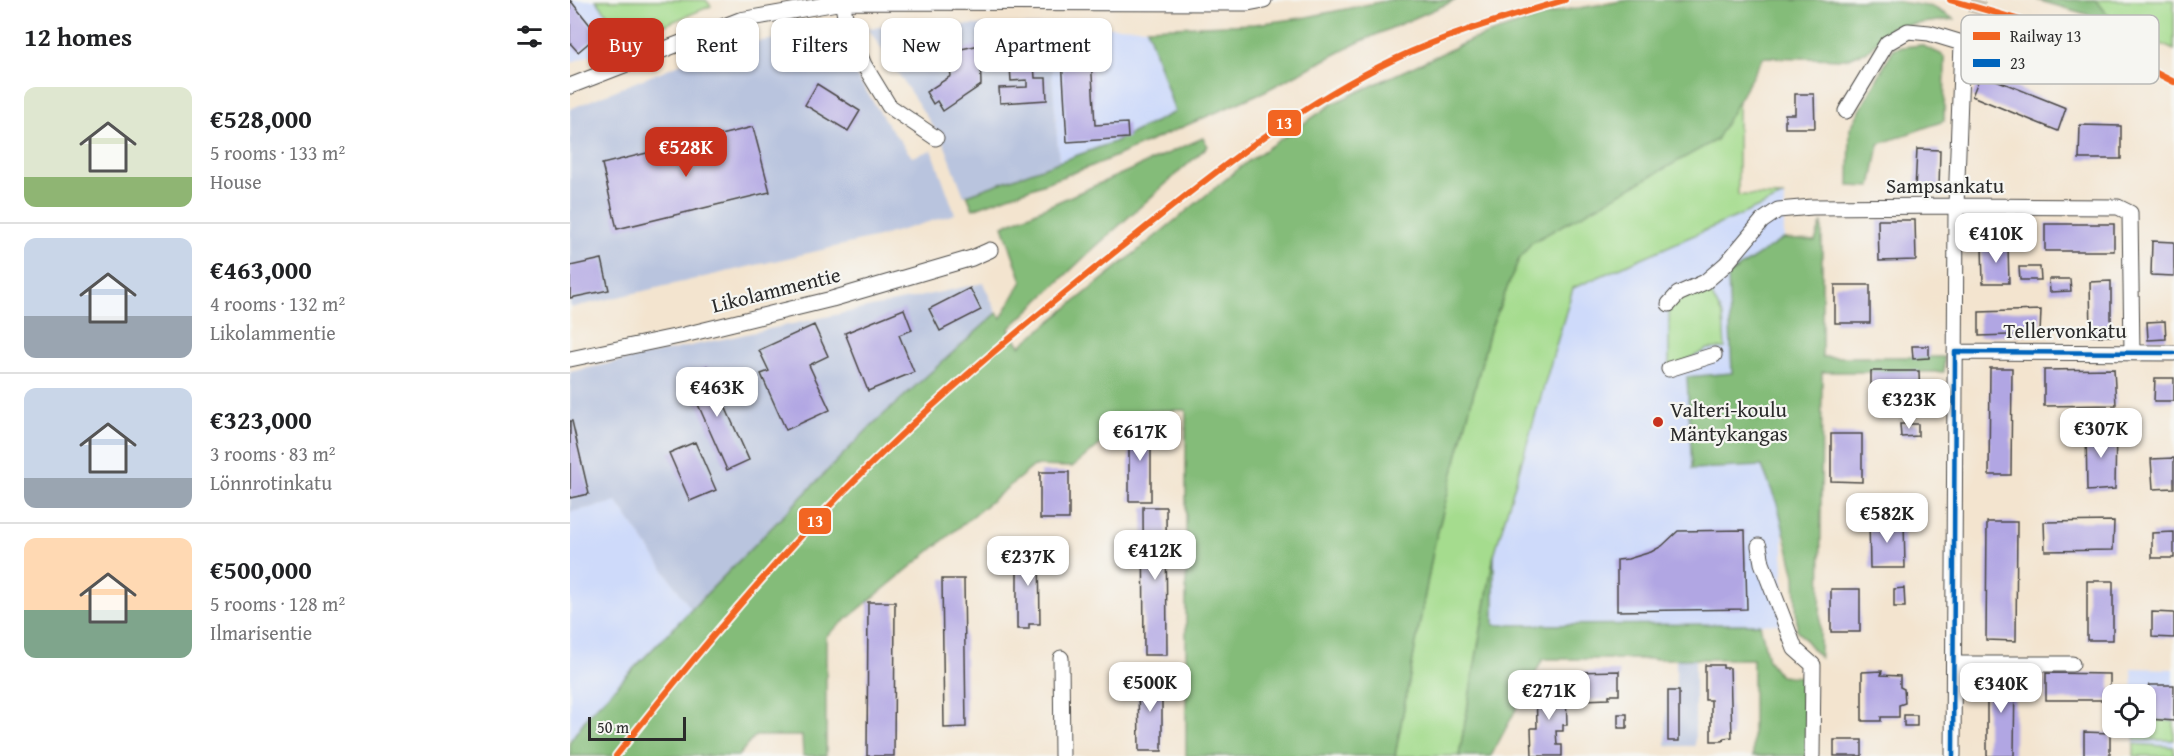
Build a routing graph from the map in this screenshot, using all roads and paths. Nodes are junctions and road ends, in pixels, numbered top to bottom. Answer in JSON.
{"nodes":[{"id":1,"x":1264,"y":0,"type":"edge"},
{"id":2,"x":842,"y":1,"type":"edge"},
{"id":3,"x":1126,"y":1,"type":"edge"},
{"id":4,"x":1961,"y":43,"type":"edge"},
{"id":5,"x":1961,"y":70,"type":"edge"},
{"id":6,"x":570,"y":86,"type":"edge"},
{"id":7,"x":1846,"y":111,"type":"dead end"},
{"id":8,"x":936,"y":138,"type":"dead end"},
{"id":9,"x":1956,"y":206,"type":"junction"},
{"id":10,"x":990,"y":250,"type":"dead end"},
{"id":11,"x":1670,"y":304,"type":"dead end"},
{"id":12,"x":1955,"y":352,"type":"junction"},
{"id":13,"x":2132,"y":352,"type":"junction"},
{"id":14,"x":2174,"y":353,"type":"edge"},
{"id":15,"x":1714,"y":355,"type":"dead end"},
{"id":16,"x":570,"y":359,"type":"edge"},
{"id":17,"x":1669,"y":369,"type":"dead end"},
{"id":18,"x":1759,"y":546,"type":"dead end"},
{"id":19,"x":1062,"y":658,"type":"dead end"},
{"id":20,"x":1954,"y":664,"type":"junction"},
{"id":21,"x":2072,"y":664,"type":"dead end"},
{"id":22,"x":1062,"y":756,"type":"edge"},
{"id":23,"x":1812,"y":756,"type":"edge"},
{"id":24,"x":1953,"y":756,"type":"edge"}],
"edges":[{"from":1,"to":3,"type":"street"},
{"from":2,"to":3,"type":"street"},
{"from":2,"to":6,"type":"street"},
{"from":2,"to":8,"type":"street"},
{"from":4,"to":7,"type":"street"},
{"from":5,"to":9,"type":"street"},
{"from":9,"to":11,"type":"street","name":"Sampsankatu"},
{"from":9,"to":12,"type":"street"},
{"from":9,"to":13,"type":"street","name":"Sampsankatu"},
{"from":10,"to":16,"type":"street","name":"Likolammentie"},
{"from":12,"to":13,"type":"street","name":"Tellervonkatu"},
{"from":12,"to":20,"type":"street"},
{"from":13,"to":14,"type":"street","name":"Tellervonkatu"},
{"from":15,"to":17,"type":"street"},
{"from":18,"to":23,"type":"street"},
{"from":19,"to":22,"type":"street"},
{"from":20,"to":21,"type":"street"},
{"from":20,"to":24,"type":"street"}]}
